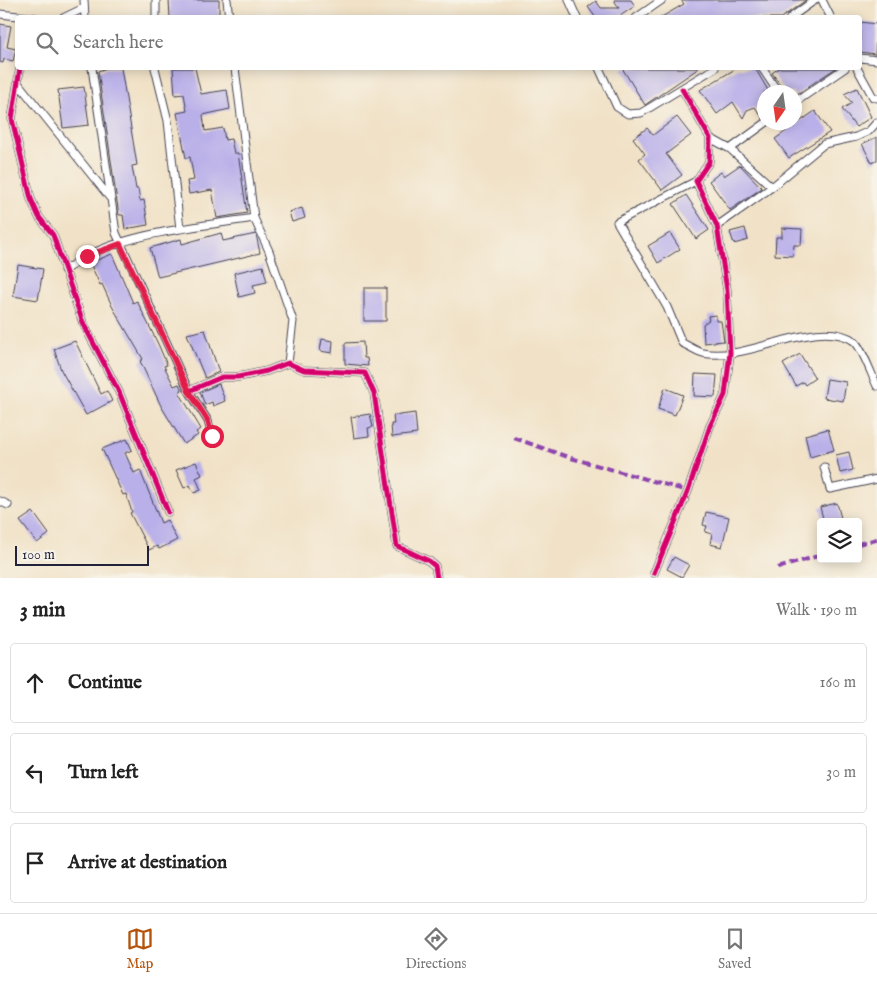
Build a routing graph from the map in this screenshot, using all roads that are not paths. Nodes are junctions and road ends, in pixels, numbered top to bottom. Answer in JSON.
{"nodes":[{"id":1,"x":156,"y":0,"type":"edge"},
{"id":2,"x":227,"y":0,"type":"edge"},
{"id":3,"x":569,"y":0,"type":"edge"},
{"id":4,"x":662,"y":0,"type":"edge"},
{"id":5,"x":815,"y":0,"type":"edge"},
{"id":6,"x":822,"y":0,"type":"edge"},
{"id":7,"x":84,"y":4,"type":"edge"},
{"id":8,"x":0,"y":14,"type":"edge"},
{"id":9,"x":68,"y":15,"type":"edge"},
{"id":10,"x":156,"y":15,"type":"edge"},
{"id":11,"x":229,"y":15,"type":"edge"},
{"id":12,"x":576,"y":15,"type":"edge"},
{"id":13,"x":640,"y":15,"type":"edge"},
{"id":14,"x":794,"y":15,"type":"edge"},
{"id":15,"x":830,"y":15,"type":"edge"},
{"id":16,"x":15,"y":16,"type":"edge"},
{"id":17,"x":862,"y":58,"type":"edge"},
{"id":18,"x":877,"y":60,"type":"edge"},
{"id":19,"x":20,"y":70,"type":"edge"},
{"id":20,"x":92,"y":70,"type":"edge"},
{"id":21,"x":155,"y":70,"type":"edge"},
{"id":22,"x":235,"y":70,"type":"edge"},
{"id":23,"x":600,"y":70,"type":"edge"},
{"id":24,"x":712,"y":70,"type":"edge"},
{"id":25,"x":763,"y":70,"type":"edge"},
{"id":26,"x":842,"y":70,"type":"edge"},
{"id":27,"x":859,"y":70,"type":"edge"},
{"id":28,"x":18,"y":83,"type":"junction"},
{"id":29,"x":773,"y":85,"type":"edge"},
{"id":30,"x":682,"y":88,"type":"junction"},
{"id":31,"x":802,"y":98,"type":"edge"},
{"id":32,"x":877,"y":98,"type":"edge"},
{"id":33,"x":877,"y":122,"type":"edge"},
{"id":34,"x":757,"y":129,"type":"edge"},
{"id":35,"x":710,"y":138,"type":"junction"},
{"id":36,"x":730,"y":148,"type":"junction"},
{"id":37,"x":696,"y":181,"type":"junction"},
{"id":38,"x":772,"y":187,"type":"junction"},
{"id":39,"x":110,"y":198,"type":"junction"},
{"id":40,"x":254,"y":218,"type":"junction"},
{"id":41,"x":717,"y":226,"type":"junction"},
{"id":42,"x":180,"y":229,"type":"junction"},
{"id":43,"x":120,"y":244,"type":"junction"},
{"id":44,"x":64,"y":270,"type":"junction"},
{"id":45,"x":730,"y":353,"type":"junction"},
{"id":46,"x":288,"y":363,"type":"junction"},
{"id":47,"x":877,"y":386,"type":"edge"},
{"id":48,"x":189,"y":391,"type":"junction"},
{"id":49,"x":212,"y":436,"type":"dead end"},
{"id":50,"x":824,"y":467,"type":"dead end"},
{"id":51,"x":877,"y":479,"type":"edge"},
{"id":52,"x":0,"y":501,"type":"edge"},
{"id":53,"x":8,"y":505,"type":"dead end"},
{"id":54,"x":168,"y":512,"type":"dead end"},
{"id":55,"x":654,"y":573,"type":"dead end"},
{"id":56,"x":437,"y":578,"type":"edge"}],
"edges":[{"from":1,"to":10,"type":"street"},
{"from":2,"to":11,"type":"street"},
{"from":3,"to":12,"type":"street"},
{"from":4,"to":13,"type":"street"},
{"from":5,"to":14,"type":"street"},
{"from":6,"to":15,"type":"street"},
{"from":7,"to":9,"type":"street"},
{"from":8,"to":16,"type":"street"},
{"from":17,"to":18,"type":"street"},
{"from":19,"to":28,"type":"street"},
{"from":20,"to":39,"type":"street"},
{"from":21,"to":42,"type":"street"},
{"from":22,"to":40,"type":"street"},
{"from":23,"to":30,"type":"street"},
{"from":24,"to":30,"type":"street"},
{"from":25,"to":29,"type":"street"},
{"from":26,"to":31,"type":"street"},
{"from":27,"to":32,"type":"street"},
{"from":28,"to":39,"type":"street"},
{"from":28,"to":44,"type":"street"},
{"from":30,"to":35,"type":"street"},
{"from":33,"to":38,"type":"street"},
{"from":34,"to":36,"type":"street"},
{"from":35,"to":36,"type":"street"},
{"from":35,"to":37,"type":"street"},
{"from":36,"to":38,"type":"street"},
{"from":37,"to":41,"type":"street"},
{"from":37,"to":45,"type":"street"},
{"from":38,"to":41,"type":"street"},
{"from":39,"to":43,"type":"street"},
{"from":40,"to":42,"type":"street"},
{"from":40,"to":46,"type":"street"},
{"from":41,"to":45,"type":"street"},
{"from":42,"to":43,"type":"street"},
{"from":43,"to":44,"type":"street"},
{"from":43,"to":48,"type":"street"},
{"from":44,"to":54,"type":"street"},
{"from":45,"to":47,"type":"street"},
{"from":45,"to":55,"type":"street"},
{"from":46,"to":48,"type":"street"},
{"from":46,"to":56,"type":"street"},
{"from":48,"to":49,"type":"street"},
{"from":50,"to":51,"type":"street"},
{"from":52,"to":53,"type":"street"}]}
